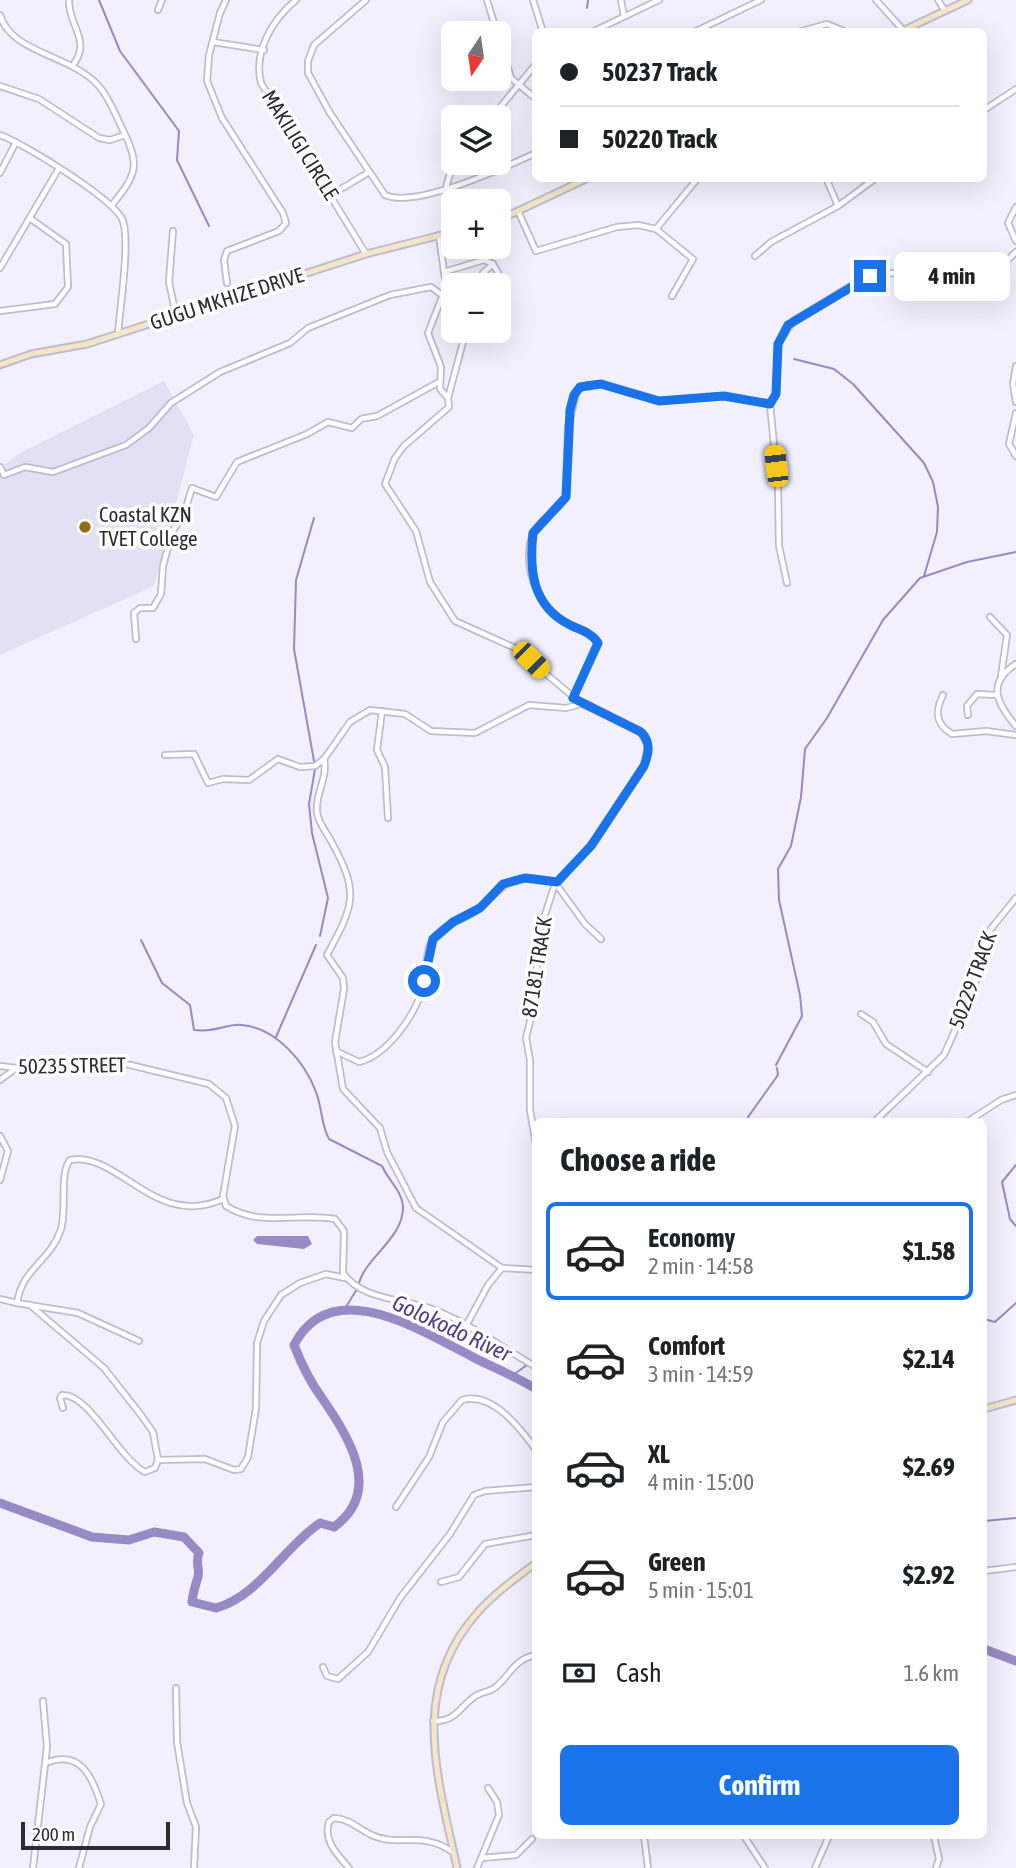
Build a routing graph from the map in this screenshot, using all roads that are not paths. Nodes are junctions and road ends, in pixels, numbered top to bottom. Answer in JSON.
{"nodes":[{"id":1,"x":69,"y":0,"type":"edge"},
{"id":2,"x":162,"y":0,"type":"edge"},
{"id":3,"x":226,"y":0,"type":"edge"},
{"id":4,"x":296,"y":0,"type":"edge"},
{"id":5,"x":366,"y":0,"type":"edge"},
{"id":6,"x":487,"y":0,"type":"edge"},
{"id":7,"x":533,"y":0,"type":"edge"},
{"id":8,"x":621,"y":0,"type":"edge"},
{"id":9,"x":659,"y":0,"type":"edge"},
{"id":10,"x":761,"y":0,"type":"edge"},
{"id":11,"x":876,"y":0,"type":"edge"},
{"id":12,"x":938,"y":0,"type":"edge"},
{"id":13,"x":968,"y":0,"type":"edge"},
{"id":14,"x":158,"y":9,"type":"dead end"},
{"id":15,"x":945,"y":11,"type":"junction"},
{"id":16,"x":0,"y":15,"type":"edge"},
{"id":17,"x":624,"y":16,"type":"junction"},
{"id":18,"x":494,"y":21,"type":"edge"},
{"id":19,"x":542,"y":28,"type":"edge"},
{"id":20,"x":601,"y":28,"type":"edge"},
{"id":21,"x":702,"y":28,"type":"edge"},
{"id":22,"x":812,"y":28,"type":"edge"},
{"id":23,"x":836,"y":28,"type":"edge"},
{"id":24,"x":899,"y":28,"type":"edge"},
{"id":25,"x":908,"y":28,"type":"edge"},
{"id":26,"x":213,"y":42,"type":"junction"},
{"id":27,"x":264,"y":50,"type":"junction"},
{"id":28,"x":73,"y":65,"type":"junction"},
{"id":29,"x":532,"y":69,"type":"edge"},
{"id":30,"x":511,"y":76,"type":"edge"},
{"id":31,"x":0,"y":86,"type":"edge"},
{"id":32,"x":517,"y":86,"type":"junction"},
{"id":33,"x":1016,"y":89,"type":"edge"},
{"id":34,"x":532,"y":96,"type":"edge"},
{"id":35,"x":502,"y":105,"type":"edge"},
{"id":36,"x":987,"y":108,"type":"edge"},
{"id":37,"x":0,"y":135,"type":"edge"},
{"id":38,"x":125,"y":135,"type":"junction"},
{"id":39,"x":16,"y":142,"type":"junction"},
{"id":40,"x":532,"y":155,"type":"edge"},
{"id":41,"x":59,"y":168,"type":"junction"},
{"id":42,"x":369,"y":172,"type":"junction"},
{"id":43,"x":0,"y":173,"type":"edge"},
{"id":44,"x":448,"y":175,"type":"edge"},
{"id":45,"x":580,"y":182,"type":"edge"},
{"id":46,"x":695,"y":182,"type":"edge"},
{"id":47,"x":828,"y":182,"type":"edge"},
{"id":48,"x":871,"y":182,"type":"edge"},
{"id":49,"x":441,"y":189,"type":"edge"},
{"id":50,"x":444,"y":189,"type":"joint"},
{"id":51,"x":331,"y":195,"type":"junction"},
{"id":52,"x":112,"y":205,"type":"junction"},
{"id":53,"x":838,"y":206,"type":"junction"},
{"id":54,"x":1016,"y":206,"type":"edge"},
{"id":55,"x":518,"y":211,"type":"junction"},
{"id":56,"x":511,"y":214,"type":"edge"},
{"id":57,"x":31,"y":219,"type":"junction"},
{"id":58,"x":656,"y":229,"type":"junction"},
{"id":59,"x":173,"y":231,"type":"dead end"},
{"id":60,"x":439,"y":235,"type":"joint"},
{"id":61,"x":1016,"y":241,"type":"edge"},
{"id":62,"x":1016,"y":252,"type":"edge"},
{"id":63,"x":366,"y":254,"type":"junction"},
{"id":64,"x":755,"y":256,"type":"dead end"},
{"id":65,"x":492,"y":264,"type":"junction"},
{"id":66,"x":0,"y":268,"type":"edge"},
{"id":67,"x":444,"y":272,"type":"joint"},
{"id":68,"x":483,"y":273,"type":"edge"},
{"id":69,"x":498,"y":273,"type":"edge"},
{"id":70,"x":227,"y":283,"type":"dead end"},
{"id":71,"x":441,"y":294,"type":"edge"},
{"id":72,"x":672,"y":296,"type":"dead end"},
{"id":73,"x":441,"y":300,"type":"edge"},
{"id":74,"x":0,"y":312,"type":"edge"},
{"id":75,"x":176,"y":316,"type":"junction"},
{"id":76,"x":118,"y":334,"type":"junction"},
{"id":77,"x":463,"y":343,"type":"edge"},
{"id":78,"x":0,"y":365,"type":"edge"},
{"id":79,"x":1016,"y":366,"type":"edge"},
{"id":80,"x":440,"y":382,"type":"junction"},
{"id":81,"x":1015,"y":389,"type":"edge"},
{"id":82,"x":448,"y":398,"type":"junction"},
{"id":83,"x":1016,"y":402,"type":"edge"},
{"id":84,"x":770,"y":404,"type":"junction"},
{"id":85,"x":1016,"y":413,"type":"edge"},
{"id":86,"x":1016,"y":456,"type":"edge"},
{"id":87,"x":0,"y":467,"type":"edge"},
{"id":88,"x":787,"y":583,"type":"dead end"},
{"id":89,"x":990,"y":617,"type":"dead end"},
{"id":90,"x":136,"y":639,"type":"dead end"},
{"id":91,"x":1016,"y":664,"type":"edge"},
{"id":92,"x":1001,"y":677,"type":"junction"},
{"id":93,"x":943,"y":695,"type":"dead end"},
{"id":94,"x":996,"y":695,"type":"junction"},
{"id":95,"x":573,"y":698,"type":"junction"},
{"id":96,"x":582,"y":704,"type":"junction"},
{"id":97,"x":382,"y":711,"type":"junction"},
{"id":98,"x":968,"y":715,"type":"dead end"},
{"id":99,"x":1016,"y":726,"type":"edge"},
{"id":100,"x":1016,"y":735,"type":"edge"},
{"id":101,"x":165,"y":755,"type":"dead end"},
{"id":102,"x":324,"y":759,"type":"junction"},
{"id":103,"x":388,"y":818,"type":"dead end"},
{"id":104,"x":557,"y":883,"type":"junction"},
{"id":105,"x":1016,"y":898,"type":"edge"},
{"id":106,"x":601,"y":939,"type":"dead end"},
{"id":107,"x":861,"y":1014,"type":"dead end"},
{"id":108,"x":336,"y":1051,"type":"junction"},
{"id":109,"x":0,"y":1066,"type":"edge"},
{"id":110,"x":15,"y":1068,"type":"junction"},
{"id":111,"x":928,"y":1072,"type":"junction"},
{"id":112,"x":0,"y":1080,"type":"edge"},
{"id":113,"x":1016,"y":1095,"type":"edge"},
{"id":114,"x":878,"y":1118,"type":"edge"},
{"id":115,"x":973,"y":1118,"type":"edge"},
{"id":116,"x":532,"y":1122,"type":"edge"},
{"id":117,"x":0,"y":1136,"type":"edge"},
{"id":118,"x":0,"y":1180,"type":"edge"},
{"id":119,"x":223,"y":1199,"type":"junction"},
{"id":120,"x":502,"y":1268,"type":"junction"},
{"id":121,"x":532,"y":1270,"type":"edge"},
{"id":122,"x":346,"y":1279,"type":"junction"},
{"id":123,"x":0,"y":1299,"type":"edge"},
{"id":124,"x":17,"y":1303,"type":"junction"},
{"id":125,"x":30,"y":1305,"type":"junction"},
{"id":126,"x":467,"y":1324,"type":"junction"},
{"id":127,"x":139,"y":1341,"type":"dead end"},
{"id":128,"x":532,"y":1365,"type":"edge"},
{"id":129,"x":1016,"y":1400,"type":"edge"},
{"id":130,"x":63,"y":1408,"type":"dead end"},
{"id":131,"x":987,"y":1408,"type":"edge"},
{"id":132,"x":532,"y":1445,"type":"edge"},
{"id":133,"x":158,"y":1460,"type":"junction"},
{"id":134,"x":532,"y":1487,"type":"edge"},
{"id":135,"x":396,"y":1507,"type":"dead end"},
{"id":136,"x":532,"y":1536,"type":"edge"},
{"id":137,"x":532,"y":1566,"type":"edge"},
{"id":138,"x":1016,"y":1567,"type":"edge"},
{"id":139,"x":987,"y":1571,"type":"edge"},
{"id":140,"x":441,"y":1582,"type":"dead end"},
{"id":141,"x":532,"y":1656,"type":"edge"},
{"id":142,"x":323,"y":1667,"type":"dead end"},
{"id":143,"x":176,"y":1688,"type":"dead end"},
{"id":144,"x":43,"y":1701,"type":"dead end"},
{"id":145,"x":433,"y":1721,"type":"junction"},
{"id":146,"x":46,"y":1763,"type":"junction"},
{"id":147,"x":488,"y":1788,"type":"dead end"},
{"id":148,"x":533,"y":1839,"type":"dead end"},
{"id":149,"x":644,"y":1839,"type":"edge"},
{"id":150,"x":746,"y":1839,"type":"edge"},
{"id":151,"x":828,"y":1839,"type":"edge"},
{"id":152,"x":935,"y":1839,"type":"edge"},
{"id":153,"x":454,"y":1853,"type":"junction"},
{"id":154,"x":482,"y":1858,"type":"junction"},
{"id":155,"x":33,"y":1868,"type":"edge"},
{"id":156,"x":79,"y":1868,"type":"edge"},
{"id":157,"x":194,"y":1868,"type":"edge"},
{"id":158,"x":349,"y":1868,"type":"edge"},
{"id":159,"x":457,"y":1868,"type":"edge"},
{"id":160,"x":477,"y":1868,"type":"edge"},
{"id":161,"x":648,"y":1868,"type":"edge"},
{"id":162,"x":765,"y":1868,"type":"edge"},
{"id":163,"x":815,"y":1868,"type":"edge"},
{"id":164,"x":936,"y":1868,"type":"edge"}],
"edges":[{"from":1,"to":28,"type":"street"},
{"from":2,"to":14,"type":"street"},
{"from":3,"to":26,"type":"street"},
{"from":4,"to":27,"type":"street","name":"MAKILIGI CIRCLE"},
{"from":5,"to":42,"type":"street"},
{"from":6,"to":18,"type":"street"},
{"from":7,"to":19,"type":"street"},
{"from":8,"to":17,"type":"street"},
{"from":9,"to":17,"type":"street"},
{"from":10,"to":21,"type":"street"},
{"from":11,"to":24,"type":"street"},
{"from":12,"to":15,"type":"street"},
{"from":13,"to":15,"type":"street"},
{"from":15,"to":25,"type":"street"},
{"from":16,"to":28,"type":"street"},
{"from":17,"to":20,"type":"street"},
{"from":22,"to":23,"type":"street"},
{"from":26,"to":27,"type":"street"},
{"from":26,"to":70,"type":"street"},
{"from":27,"to":51,"type":"street","name":"MAKILIGI CIRCLE"},
{"from":28,"to":38,"type":"street"},
{"from":29,"to":32,"type":"street"},
{"from":30,"to":32,"type":"street"},
{"from":31,"to":38,"type":"street"},
{"from":32,"to":34,"type":"street"},
{"from":32,"to":35,"type":"street"},
{"from":33,"to":36,"type":"street"},
{"from":37,"to":39,"type":"street"},
{"from":38,"to":52,"type":"street"},
{"from":39,"to":41,"type":"street"},
{"from":39,"to":43,"type":"street"},
{"from":40,"to":50,"type":"street"},
{"from":41,"to":52,"type":"street"},
{"from":41,"to":57,"type":"street"},
{"from":42,"to":49,"type":"street"},
{"from":42,"to":51,"type":"street"},
{"from":44,"to":50,"type":"street"},
{"from":45,"to":55,"type":"street"},
{"from":46,"to":58,"type":"street"},
{"from":47,"to":53,"type":"street"},
{"from":48,"to":53,"type":"street"},
{"from":51,"to":63,"type":"street","name":"MAKILIGI CIRCLE"},
{"from":52,"to":76,"type":"street"},
{"from":53,"to":64,"type":"street"},
{"from":54,"to":61,"type":"street"},
{"from":55,"to":56,"type":"street"},
{"from":55,"to":58,"type":"street"},
{"from":57,"to":66,"type":"street"},
{"from":57,"to":74,"type":"street"},
{"from":58,"to":72,"type":"street"},
{"from":59,"to":75,"type":"street"},
{"from":60,"to":63,"type":"street","name":"GUGU MKHIZE DRIVE"},
{"from":60,"to":67,"type":"street"},
{"from":62,"to":84,"type":"street"},
{"from":63,"to":75,"type":"street","name":"GUGU MKHIZE DRIVE"},
{"from":65,"to":67,"type":"street"},
{"from":65,"to":68,"type":"street"},
{"from":65,"to":69,"type":"street"},
{"from":71,"to":87,"type":"street"},
{"from":73,"to":80,"type":"street"},
{"from":75,"to":76,"type":"street","name":"GUGU MKHIZE DRIVE"},
{"from":76,"to":78,"type":"street","name":"GUGU MKHIZE DRIVE"},
{"from":77,"to":82,"type":"street"},
{"from":79,"to":81,"type":"street"},
{"from":80,"to":82,"type":"street"},
{"from":80,"to":90,"type":"street"},
{"from":81,"to":83,"type":"street"},
{"from":82,"to":95,"type":"street","name":"87181 TRACK"},
{"from":84,"to":88,"type":"street"},
{"from":84,"to":95,"type":"street"},
{"from":85,"to":86,"type":"street"},
{"from":89,"to":92,"type":"street"},
{"from":91,"to":92,"type":"street"},
{"from":92,"to":94,"type":"street"},
{"from":93,"to":100,"type":"street"},
{"from":94,"to":98,"type":"street"},
{"from":94,"to":99,"type":"street"},
{"from":95,"to":96,"type":"street","name":"87181 TRACK"},
{"from":96,"to":97,"type":"street"},
{"from":96,"to":104,"type":"street","name":"87181 TRACK"},
{"from":97,"to":102,"type":"street"},
{"from":97,"to":103,"type":"street"},
{"from":101,"to":102,"type":"street"},
{"from":102,"to":108,"type":"street"},
{"from":104,"to":106,"type":"street"},
{"from":104,"to":108,"type":"street"},
{"from":104,"to":116,"type":"street","name":"87181 TRACK"},
{"from":105,"to":111,"type":"street","name":"50229 TRACK"},
{"from":107,"to":111,"type":"street"},
{"from":108,"to":120,"type":"street"},
{"from":109,"to":110,"type":"street","name":"50235 STREET"},
{"from":110,"to":112,"type":"street"},
{"from":110,"to":119,"type":"street","name":"50235 STREET"},
{"from":111,"to":114,"type":"street","name":"50229 TRACK"},
{"from":113,"to":115,"type":"street"},
{"from":117,"to":118,"type":"street"},
{"from":119,"to":122,"type":"street"},
{"from":119,"to":124,"type":"street"},
{"from":120,"to":121,"type":"street"},
{"from":120,"to":126,"type":"street"},
{"from":122,"to":126,"type":"street"},
{"from":122,"to":133,"type":"street"},
{"from":123,"to":124,"type":"street"},
{"from":124,"to":125,"type":"street"},
{"from":125,"to":127,"type":"street"},
{"from":125,"to":133,"type":"street"},
{"from":126,"to":128,"type":"street"},
{"from":129,"to":131,"type":"street"},
{"from":130,"to":133,"type":"street"},
{"from":132,"to":135,"type":"street"},
{"from":134,"to":142,"type":"street"},
{"from":136,"to":140,"type":"street"},
{"from":137,"to":145,"type":"street"},
{"from":138,"to":139,"type":"street"},
{"from":141,"to":145,"type":"street"},
{"from":143,"to":157,"type":"street"},
{"from":144,"to":146,"type":"street"},
{"from":145,"to":153,"type":"street"},
{"from":146,"to":155,"type":"street"},
{"from":146,"to":156,"type":"street"},
{"from":147,"to":154,"type":"street"},
{"from":148,"to":154,"type":"street"},
{"from":149,"to":161,"type":"street"},
{"from":150,"to":162,"type":"street"},
{"from":151,"to":163,"type":"street"},
{"from":152,"to":164,"type":"street"},
{"from":153,"to":158,"type":"street"},
{"from":153,"to":159,"type":"street"},
{"from":154,"to":160,"type":"street"}]}
